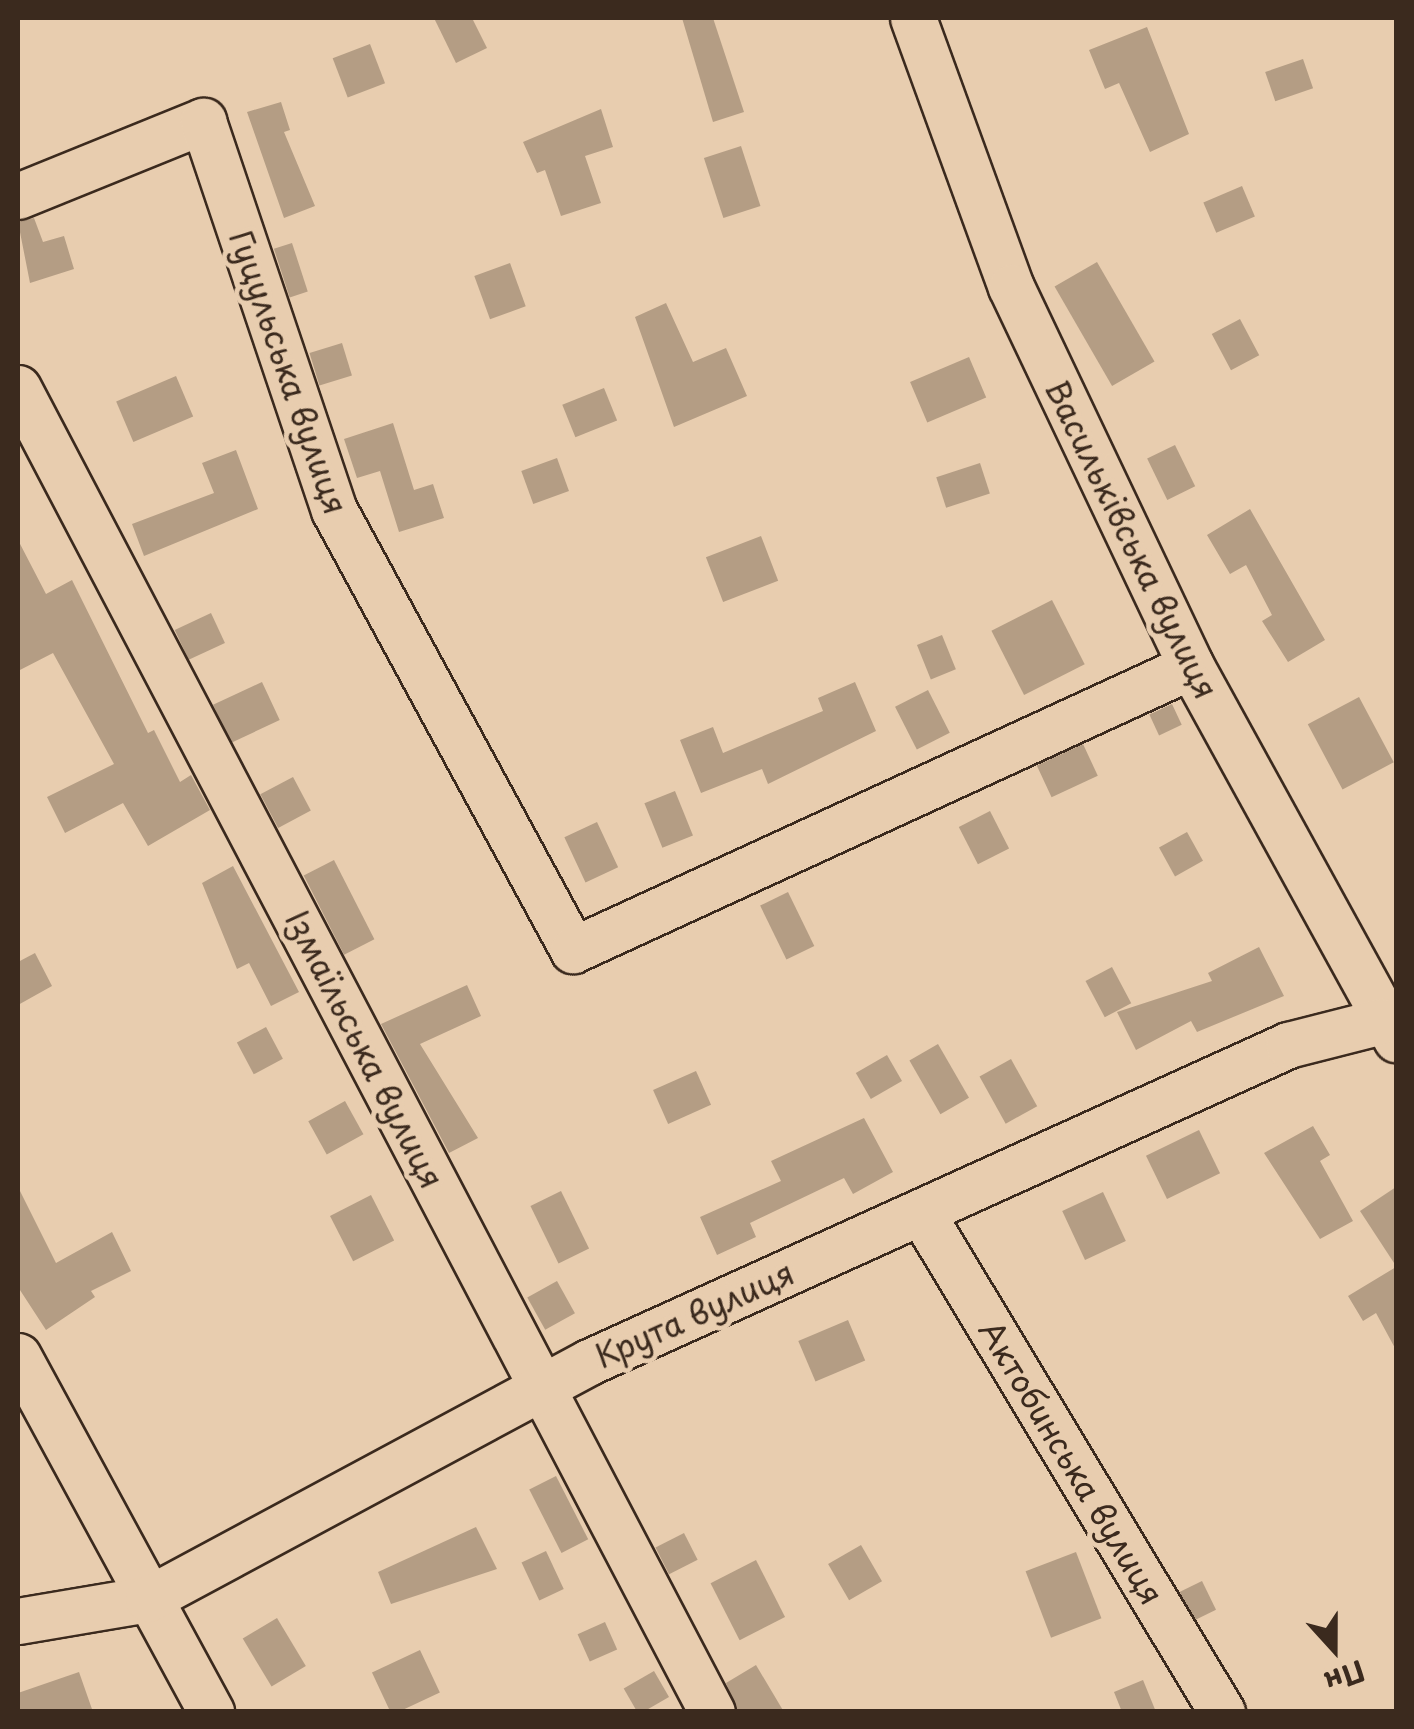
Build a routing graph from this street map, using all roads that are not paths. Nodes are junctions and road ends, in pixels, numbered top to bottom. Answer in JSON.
{"nodes":[{"id":1,"x":914,"y":18,"type":"edge"},
{"id":2,"x":18,"y":196,"type":"edge"},
{"id":3,"x":18,"y":388,"type":"edge"},
{"id":4,"x":1191,"y":666,"type":"junction"},
{"id":5,"x":1389,"y":1030,"type":"edge"},
{"id":6,"x":921,"y":1212,"type":"junction"},
{"id":7,"x":18,"y":1356,"type":"edge"},
{"id":8,"x":537,"y":1389,"type":"junction"},
{"id":9,"x":148,"y":1599,"type":"junction"},
{"id":10,"x":18,"y":1621,"type":"edge"},
{"id":11,"x":211,"y":1712,"type":"edge"},
{"id":12,"x":712,"y":1712,"type":"edge"},
{"id":13,"x":1222,"y":1712,"type":"edge"}],
"edges":[{"from":1,"to":4,"type":"street","name":"Васильківська вулиця"},
{"from":2,"to":4,"type":"street","name":"Гуцульська вулиця"},
{"from":3,"to":8,"type":"street","name":"Ізмаїльська вулиця"},
{"from":4,"to":5,"type":"street","name":"Васильківська вулиця"},
{"from":5,"to":6,"type":"street","name":"Крута вулиця"},
{"from":6,"to":8,"type":"street","name":"Крута вулиця"},
{"from":6,"to":13,"type":"street","name":"Актобинська вулиця"},
{"from":7,"to":9,"type":"street"},
{"from":8,"to":9,"type":"street","name":"Крута вулиця"},
{"from":8,"to":12,"type":"street","name":"Ізмаїльська вулиця"},
{"from":9,"to":10,"type":"street","name":"Крута вулиця"},
{"from":9,"to":11,"type":"street"}]}
